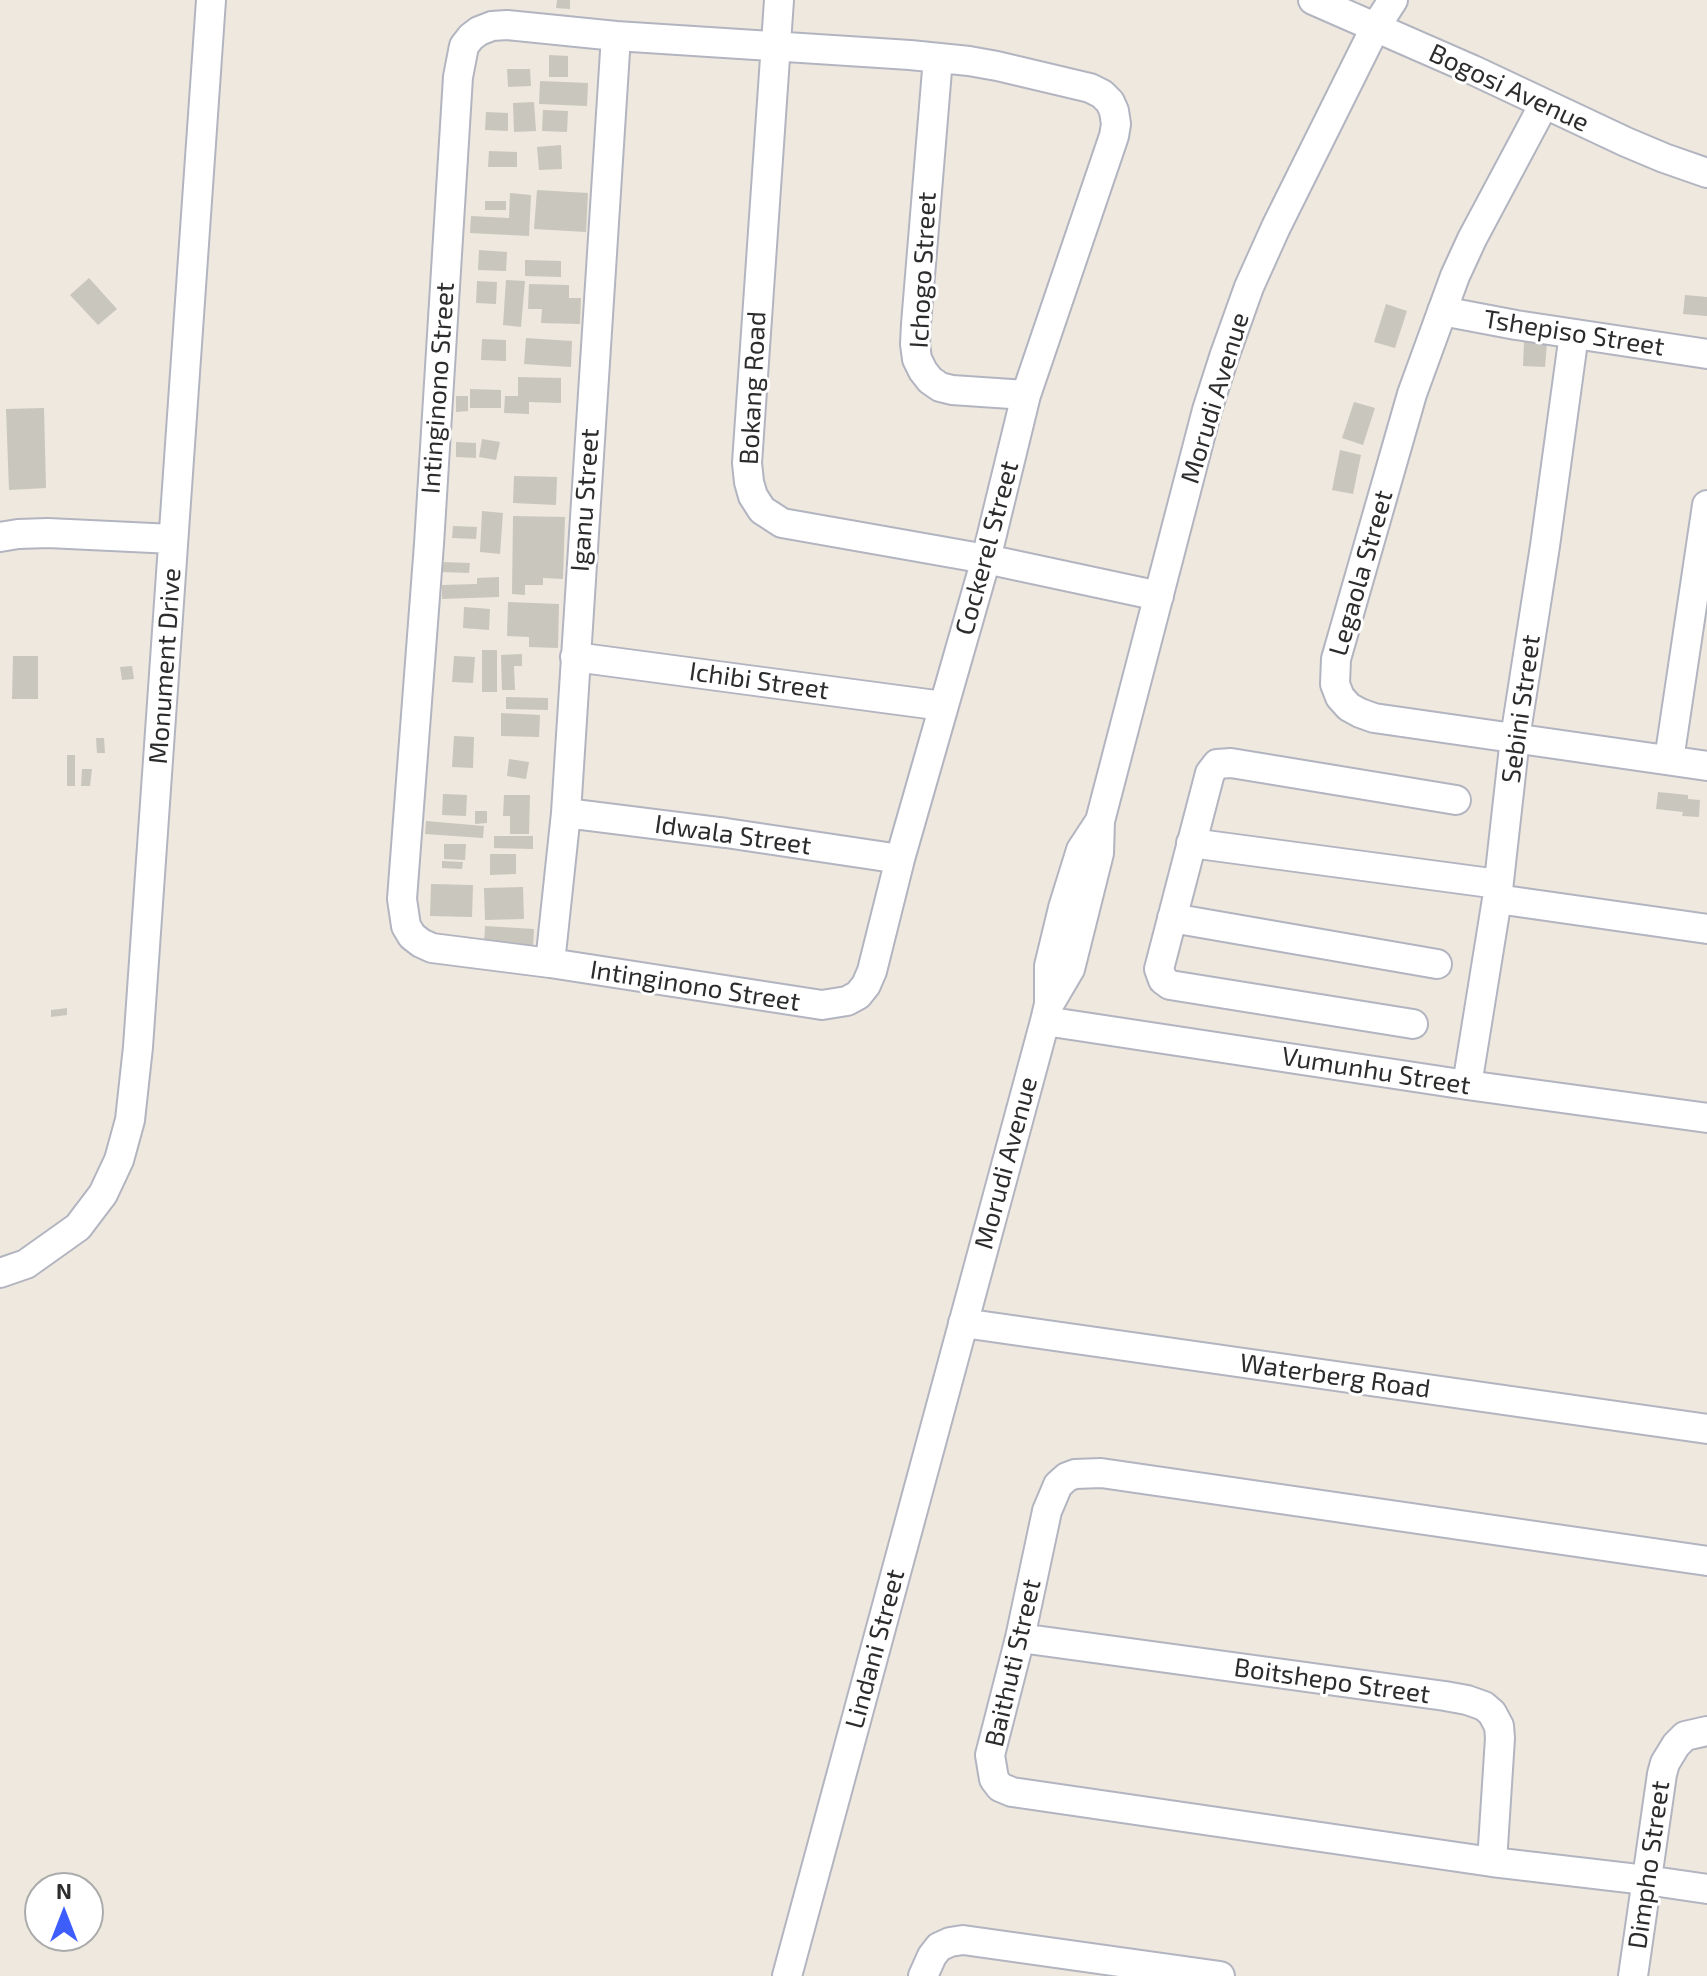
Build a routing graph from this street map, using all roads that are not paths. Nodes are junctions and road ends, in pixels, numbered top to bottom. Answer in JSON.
{"nodes":[{"id":1,"x":211,"y":0,"type":"edge"},
{"id":2,"x":779,"y":0,"type":"edge"},
{"id":3,"x":1313,"y":0,"type":"edge"},
{"id":4,"x":1393,"y":0,"type":"edge"},
{"id":5,"x":1375,"y":28,"type":"junction"},
{"id":6,"x":616,"y":36,"type":"junction"},
{"id":7,"x":776,"y":47,"type":"junction"},
{"id":8,"x":938,"y":58,"type":"junction"},
{"id":9,"x":1110,"y":102,"type":"joint"},
{"id":10,"x":1544,"y":104,"type":"junction"},
{"id":11,"x":1707,"y":173,"type":"edge"},
{"id":12,"x":1442,"y":311,"type":"junction"},
{"id":13,"x":1574,"y":334,"type":"junction"},
{"id":14,"x":1707,"y":354,"type":"edge"},
{"id":15,"x":1026,"y":395,"type":"junction"},
{"id":16,"x":1707,"y":505,"type":"edge"},
{"id":17,"x":0,"y":537,"type":"edge"},
{"id":18,"x":173,"y":539,"type":"junction"},
{"id":19,"x":986,"y":559,"type":"junction"},
{"id":20,"x":1159,"y":596,"type":"junction"},
{"id":21,"x":575,"y":657,"type":"junction"},
{"id":22,"x":943,"y":706,"type":"junction"},
{"id":23,"x":1515,"y":738,"type":"junction"},
{"id":24,"x":1669,"y":760,"type":"junction"},
{"id":25,"x":1707,"y":766,"type":"edge"},
{"id":26,"x":1456,"y":800,"type":"dead end"},
{"id":27,"x":566,"y":813,"type":"junction"},
{"id":28,"x":1191,"y":843,"type":"junction"},
{"id":29,"x":900,"y":859,"type":"junction"},
{"id":30,"x":1497,"y":892,"type":"junction"},
{"id":31,"x":1172,"y":918,"type":"junction"},
{"id":32,"x":1707,"y":929,"type":"edge"},
{"id":33,"x":550,"y":963,"type":"junction"},
{"id":34,"x":1437,"y":964,"type":"dead end"},
{"id":35,"x":858,"y":995,"type":"joint"},
{"id":36,"x":1047,"y":1012,"type":"junction"},
{"id":37,"x":1413,"y":1024,"type":"dead end"},
{"id":38,"x":1467,"y":1085,"type":"junction"},
{"id":39,"x":1707,"y":1118,"type":"edge"},
{"id":40,"x":0,"y":1273,"type":"edge"},
{"id":41,"x":963,"y":1323,"type":"junction"},
{"id":42,"x":1707,"y":1429,"type":"edge"},
{"id":43,"x":1707,"y":1561,"type":"edge"},
{"id":44,"x":1020,"y":1638,"type":"junction"},
{"id":45,"x":1707,"y":1731,"type":"edge"},
{"id":46,"x":1492,"y":1862,"type":"junction"},
{"id":47,"x":1646,"y":1880,"type":"junction"},
{"id":48,"x":1707,"y":1889,"type":"edge"},
{"id":49,"x":787,"y":1976,"type":"edge"},
{"id":50,"x":923,"y":1976,"type":"edge"},
{"id":51,"x":1220,"y":1976,"type":"edge"},
{"id":52,"x":1633,"y":1976,"type":"edge"}],
"edges":[{"from":1,"to":18,"type":"street","name":"Monument Drive"},
{"from":2,"to":7,"type":"street","name":"Bokang Road"},
{"from":3,"to":5,"type":"street","name":"Bogosi Avenue"},
{"from":4,"to":5,"type":"street","name":"Morudi Avenue"},
{"from":5,"to":10,"type":"street","name":"Bogosi Avenue"},
{"from":5,"to":20,"type":"street","name":"Morudi Avenue"},
{"from":6,"to":7,"type":"street","name":"Intinginono Street"},
{"from":6,"to":21,"type":"street","name":"Iganu Street"},
{"from":6,"to":33,"type":"street","name":"Intinginono Street"},
{"from":7,"to":8,"type":"street","name":"Intinginono Street"},
{"from":7,"to":19,"type":"street","name":"Bokang Road"},
{"from":8,"to":9,"type":"street","name":"Intinginono Street"},
{"from":8,"to":15,"type":"street","name":"Ichogo Street"},
{"from":9,"to":15,"type":"street","name":"Cockerel Street"},
{"from":10,"to":11,"type":"street","name":"Bogosi Avenue"},
{"from":10,"to":12,"type":"street","name":"Legaola Street"},
{"from":12,"to":13,"type":"street","name":"Tshepiso Street"},
{"from":12,"to":23,"type":"street","name":"Legaola Street"},
{"from":13,"to":14,"type":"street","name":"Tshepiso Street"},
{"from":13,"to":23,"type":"street","name":"Sebini Street"},
{"from":15,"to":19,"type":"street","name":"Cockerel Street"},
{"from":16,"to":24,"type":"street"},
{"from":17,"to":18,"type":"street"},
{"from":18,"to":40,"type":"street","name":"Monument Drive"},
{"from":19,"to":20,"type":"street","name":"Bokang Road"},
{"from":19,"to":22,"type":"street","name":"Cockerel Street"},
{"from":20,"to":36,"type":"street","name":"Morudi Avenue"},
{"from":21,"to":22,"type":"street","name":"Ichibi Street"},
{"from":21,"to":27,"type":"street","name":"Iganu Street"},
{"from":22,"to":29,"type":"street","name":"Cockerel Street"},
{"from":23,"to":24,"type":"street","name":"Legaola Street"},
{"from":23,"to":30,"type":"street","name":"Sebini Street"},
{"from":24,"to":25,"type":"street","name":"Legaola Street"},
{"from":26,"to":28,"type":"street"},
{"from":27,"to":29,"type":"street","name":"Idwala Street"},
{"from":27,"to":33,"type":"street","name":"Iganu Street"},
{"from":28,"to":30,"type":"street"},
{"from":28,"to":31,"type":"street"},
{"from":29,"to":35,"type":"street","name":"Cockerel Street"},
{"from":30,"to":32,"type":"street"},
{"from":30,"to":38,"type":"street","name":"Sebini Street"},
{"from":31,"to":34,"type":"street"},
{"from":31,"to":37,"type":"street"},
{"from":33,"to":35,"type":"street","name":"Intinginono Street"},
{"from":36,"to":38,"type":"street","name":"Vumunhu Street"},
{"from":36,"to":41,"type":"street","name":"Morudi Avenue"},
{"from":38,"to":39,"type":"street","name":"Vumunhu Street"},
{"from":41,"to":42,"type":"street","name":"Waterberg Road"},
{"from":41,"to":49,"type":"street","name":"Lindani Street"},
{"from":43,"to":44,"type":"street","name":"Baithuti Street"},
{"from":44,"to":46,"type":"street","name":"Boitshepo Street"},
{"from":44,"to":46,"type":"street","name":"Baithuti Street"},
{"from":45,"to":47,"type":"street","name":"Dimpho Street"},
{"from":46,"to":47,"type":"street","name":"Baithuti Street"},
{"from":47,"to":48,"type":"street","name":"Baithuti Street"},
{"from":47,"to":52,"type":"street","name":"Dimpho Street"},
{"from":50,"to":51,"type":"street"}]}
